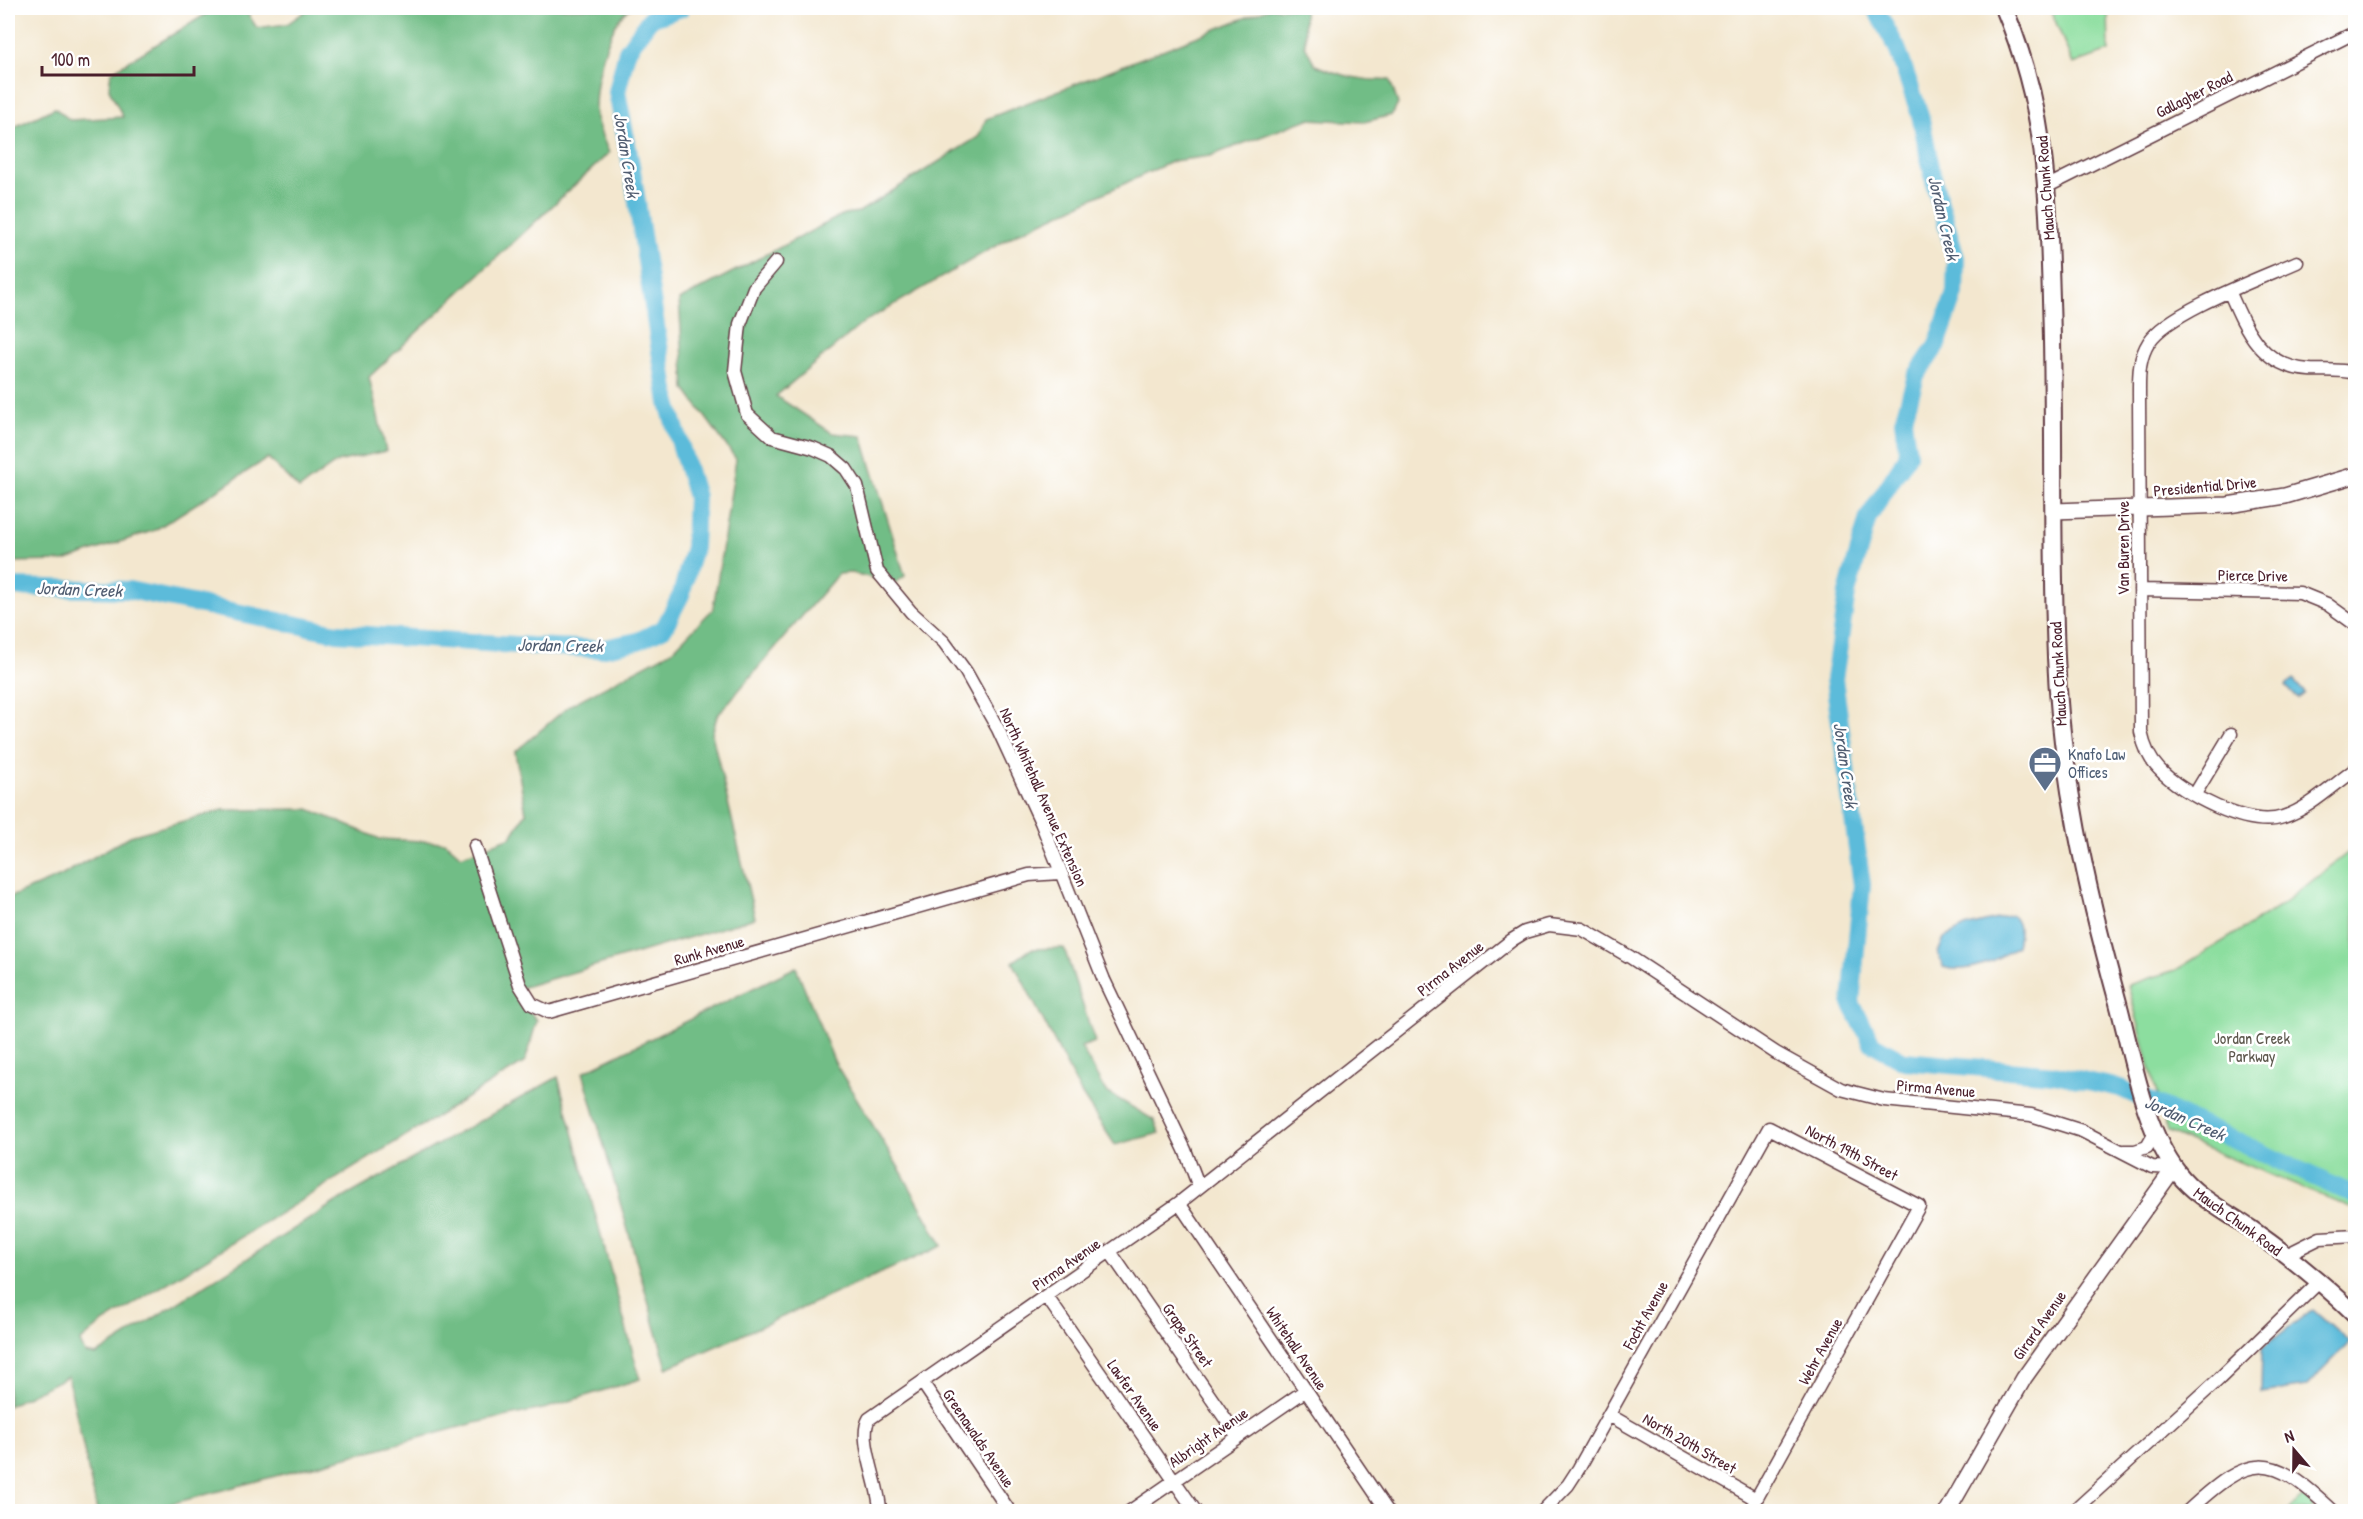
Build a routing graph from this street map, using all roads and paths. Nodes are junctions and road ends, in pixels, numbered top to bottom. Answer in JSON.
{"nodes":[{"id":1,"x":2004,"y":8,"type":"edge"},
{"id":2,"x":2355,"y":32,"type":"edge"},
{"id":3,"x":2048,"y":186,"type":"junction"},
{"id":4,"x":776,"y":262,"type":"dead end"},
{"id":5,"x":2297,"y":262,"type":"dead end"},
{"id":6,"x":2230,"y":293,"type":"junction"},
{"id":7,"x":2355,"y":373,"type":"edge"},
{"id":8,"x":2355,"y":475,"type":"edge"},
{"id":9,"x":2140,"y":509,"type":"junction"},
{"id":10,"x":2054,"y":511,"type":"junction"},
{"id":11,"x":2140,"y":590,"type":"junction"},
{"id":12,"x":2355,"y":625,"type":"edge"},
{"id":13,"x":2230,"y":734,"type":"dead end"},
{"id":14,"x":2355,"y":770,"type":"edge"},
{"id":15,"x":2195,"y":794,"type":"junction"},
{"id":16,"x":475,"y":846,"type":"dead end"},
{"id":17,"x":1060,"y":873,"type":"junction"},
{"id":18,"x":1769,"y":1128,"type":"joint"},
{"id":19,"x":2155,"y":1133,"type":"junction"},
{"id":20,"x":2123,"y":1151,"type":"junction"},
{"id":21,"x":2174,"y":1168,"type":"junction"},
{"id":22,"x":1199,"y":1187,"type":"junction"},
{"id":23,"x":1179,"y":1203,"type":"junction"},
{"id":24,"x":1919,"y":1206,"type":"joint"},
{"id":25,"x":2355,"y":1236,"type":"edge"},
{"id":26,"x":1111,"y":1252,"type":"junction"},
{"id":27,"x":2286,"y":1255,"type":"junction"},
{"id":28,"x":2319,"y":1282,"type":"junction"},
{"id":29,"x":1047,"y":1297,"type":"junction"},
{"id":30,"x":2355,"y":1315,"type":"edge"},
{"id":31,"x":922,"y":1383,"type":"junction"},
{"id":32,"x":1306,"y":1390,"type":"junction"},
{"id":33,"x":1609,"y":1416,"type":"junction"},
{"id":34,"x":1238,"y":1437,"type":"junction"},
{"id":35,"x":1174,"y":1481,"type":"junction"},
{"id":36,"x":1756,"y":1499,"type":"junction"},
{"id":37,"x":880,"y":1512,"type":"edge"},
{"id":38,"x":1010,"y":1512,"type":"edge"},
{"id":39,"x":1129,"y":1512,"type":"edge"},
{"id":40,"x":1196,"y":1512,"type":"edge"},
{"id":41,"x":1388,"y":1512,"type":"edge"},
{"id":42,"x":1542,"y":1512,"type":"edge"},
{"id":43,"x":1749,"y":1512,"type":"edge"},
{"id":44,"x":1947,"y":1512,"type":"edge"},
{"id":45,"x":2073,"y":1512,"type":"edge"},
{"id":46,"x":2187,"y":1512,"type":"edge"},
{"id":47,"x":2334,"y":1512,"type":"edge"}],
"edges":[{"from":1,"to":3,"type":"main road","name":"Mauch Chunk Road"},
{"from":2,"to":3,"type":"street","name":"Gallagher Road"},
{"from":3,"to":10,"type":"main road","name":"Mauch Chunk Road"},
{"from":4,"to":17,"type":"street","name":"North Whitehall Avenue Extension"},
{"from":5,"to":6,"type":"street","name":"Van Buren Drive"},
{"from":6,"to":7,"type":"street"},
{"from":6,"to":9,"type":"street","name":"Van Buren Drive"},
{"from":8,"to":9,"type":"street","name":"Presidential Drive"},
{"from":9,"to":10,"type":"street","name":"Presidential Drive"},
{"from":9,"to":11,"type":"street","name":"Van Buren Drive"},
{"from":10,"to":19,"type":"main road","name":"Mauch Chunk Road"},
{"from":11,"to":12,"type":"street","name":"Pierce Drive"},
{"from":11,"to":15,"type":"street","name":"Van Buren Drive"},
{"from":13,"to":15,"type":"street"},
{"from":14,"to":15,"type":"street","name":"Van Buren Drive"},
{"from":16,"to":17,"type":"street","name":"Runk Avenue"},
{"from":17,"to":22,"type":"street","name":"North Whitehall Avenue Extension"},
{"from":18,"to":24,"type":"street","name":"North 19th Street"},
{"from":18,"to":33,"type":"street","name":"Focht Avenue"},
{"from":19,"to":20,"type":"street"},
{"from":19,"to":21,"type":"main road","name":"Mauch Chunk Road"},
{"from":20,"to":21,"type":"street","name":"Pirma Avenue"},
{"from":20,"to":22,"type":"street","name":"Pirma Avenue"},
{"from":21,"to":27,"type":"main road","name":"Mauch Chunk Road"},
{"from":21,"to":44,"type":"street","name":"Girard Avenue"},
{"from":22,"to":23,"type":"street","name":"Pirma Avenue"},
{"from":23,"to":26,"type":"street","name":"Pirma Avenue"},
{"from":23,"to":32,"type":"street","name":"Whitehall Avenue"},
{"from":24,"to":36,"type":"street","name":"Wehr Avenue"},
{"from":25,"to":27,"type":"street"},
{"from":26,"to":29,"type":"street","name":"Pirma Avenue"},
{"from":26,"to":34,"type":"street","name":"Grape Street"},
{"from":27,"to":28,"type":"main road","name":"Mauch Chunk Road"},
{"from":28,"to":30,"type":"main road","name":"Mauch Chunk Road"},
{"from":28,"to":45,"type":"street"},
{"from":29,"to":31,"type":"street","name":"Pirma Avenue"},
{"from":29,"to":35,"type":"street","name":"Lawfer Avenue"},
{"from":31,"to":37,"type":"street","name":"Pirma Avenue"},
{"from":31,"to":38,"type":"street","name":"Greenawalds Avenue"},
{"from":32,"to":34,"type":"street","name":"Albright Avenue"},
{"from":32,"to":41,"type":"street","name":"Whitehall Avenue"},
{"from":33,"to":36,"type":"street","name":"North 20th Street"},
{"from":33,"to":42,"type":"street","name":"Focht Avenue"},
{"from":34,"to":35,"type":"street","name":"Albright Avenue"},
{"from":35,"to":39,"type":"street","name":"Albright Avenue"},
{"from":35,"to":40,"type":"street","name":"Lawfer Avenue"},
{"from":36,"to":43,"type":"street","name":"Wehr Avenue"},
{"from":46,"to":47,"type":"street"}]}
